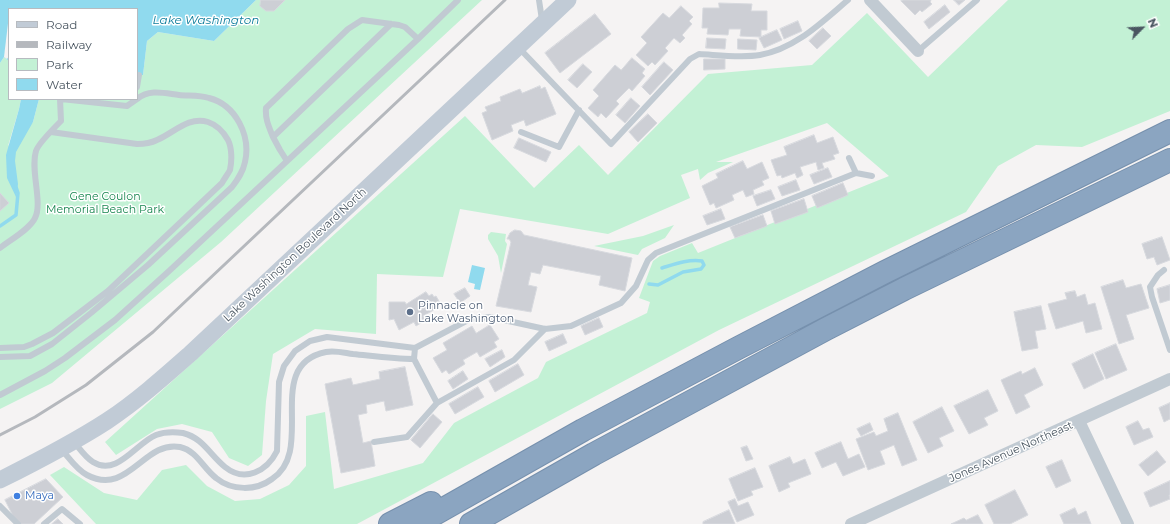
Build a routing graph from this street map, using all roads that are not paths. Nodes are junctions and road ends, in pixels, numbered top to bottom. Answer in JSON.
{"nodes":[{"id":1,"x":458,"y":0,"type":"edge"},
{"id":2,"x":539,"y":0,"type":"edge"},
{"id":3,"x":848,"y":0,"type":"edge"},
{"id":4,"x":977,"y":0,"type":"edge"},
{"id":5,"x":873,"y":1,"type":"edge"},
{"id":6,"x":561,"y":4,"type":"edge"},
{"id":7,"x":391,"y":24,"type":"junction"},
{"id":8,"x":543,"y":24,"type":"junction"},
{"id":9,"x":418,"y":39,"type":"junction"},
{"id":10,"x":518,"y":47,"type":"junction"},
{"id":11,"x":918,"y":51,"type":"joint"},
{"id":12,"x":139,"y":75,"type":"dead end"},
{"id":13,"x":138,"y":81,"type":"edge"},
{"id":14,"x":138,"y":98,"type":"edge"},
{"id":15,"x":60,"y":100,"type":"edge"},
{"id":16,"x":73,"y":100,"type":"edge"},
{"id":17,"x":81,"y":100,"type":"edge"},
{"id":18,"x":116,"y":100,"type":"edge"},
{"id":19,"x":128,"y":100,"type":"edge"},
{"id":20,"x":135,"y":100,"type":"edge"},
{"id":21,"x":108,"y":102,"type":"edge"},
{"id":22,"x":115,"y":106,"type":"junction"},
{"id":23,"x":127,"y":106,"type":"junction"},
{"id":24,"x":579,"y":110,"type":"junction"},
{"id":25,"x":1170,"y":131,"type":"edge"},
{"id":26,"x":52,"y":132,"type":"junction"},
{"id":27,"x":522,"y":132,"type":"dead end"},
{"id":28,"x":273,"y":137,"type":"junction"},
{"id":29,"x":849,"y":158,"type":"dead end"},
{"id":30,"x":287,"y":160,"type":"junction"},
{"id":31,"x":1170,"y":160,"type":"edge"},
{"id":32,"x":856,"y":173,"type":"junction"},
{"id":33,"x":872,"y":176,"type":"dead end"},
{"id":34,"x":0,"y":248,"type":"edge"},
{"id":35,"x":1164,"y":270,"type":"dead end"},
{"id":36,"x":545,"y":329,"type":"junction"},
{"id":37,"x":0,"y":348,"type":"edge"},
{"id":38,"x":415,"y":348,"type":"junction"},
{"id":39,"x":1170,"y":350,"type":"edge"},
{"id":40,"x":0,"y":357,"type":"edge"},
{"id":41,"x":414,"y":359,"type":"junction"},
{"id":42,"x":1170,"y":379,"type":"edge"},
{"id":43,"x":0,"y":395,"type":"edge"},
{"id":44,"x":702,"y":396,"type":"junction"},
{"id":45,"x":437,"y":403,"type":"junction"},
{"id":46,"x":1079,"y":421,"type":"junction"},
{"id":47,"x":584,"y":430,"type":"junction"},
{"id":48,"x":374,"y":442,"type":"dead end"},
{"id":49,"x":67,"y":445,"type":"junction"},
{"id":50,"x":0,"y":480,"type":"edge"},
{"id":51,"x":0,"y":506,"type":"edge"},
{"id":52,"x":18,"y":524,"type":"edge"},
{"id":53,"x":44,"y":524,"type":"edge"},
{"id":54,"x":80,"y":524,"type":"edge"},
{"id":55,"x":390,"y":524,"type":"edge"},
{"id":56,"x":417,"y":524,"type":"edge"},
{"id":57,"x":471,"y":524,"type":"edge"},
{"id":58,"x":499,"y":524,"type":"edge"},
{"id":59,"x":851,"y":524,"type":"edge"},
{"id":60,"x":1128,"y":524,"type":"edge"}],
"edges":[{"from":1,"to":9,"type":"lane"},
{"from":2,"to":8,"type":"lane"},
{"from":3,"to":24,"type":"lane"},
{"from":4,"to":11,"type":"lane"},
{"from":5,"to":11,"type":"street"},
{"from":6,"to":8,"type":"street","name":"Lake Washington Boulevard North"},
{"from":7,"to":9,"type":"lane"},
{"from":7,"to":28,"type":"lane"},
{"from":7,"to":28,"type":"lane"},
{"from":8,"to":10,"type":"street","name":"Lake Washington Boulevard North"},
{"from":9,"to":30,"type":"lane"},
{"from":10,"to":24,"type":"lane"},
{"from":10,"to":49,"type":"street","name":"Lake Washington Boulevard North"},
{"from":12,"to":13,"type":"lane"},
{"from":14,"to":40,"type":"lane"},
{"from":15,"to":26,"type":"lane"},
{"from":16,"to":17,"type":"lane"},
{"from":17,"to":21,"type":"lane"},
{"from":18,"to":22,"type":"lane"},
{"from":19,"to":23,"type":"lane"},
{"from":20,"to":23,"type":"lane"},
{"from":21,"to":22,"type":"lane"},
{"from":22,"to":23,"type":"lane"},
{"from":24,"to":27,"type":"lane"},
{"from":25,"to":47,"type":"highway"},
{"from":26,"to":34,"type":"lane"},
{"from":26,"to":37,"type":"lane"},
{"from":28,"to":30,"type":"lane"},
{"from":29,"to":32,"type":"lane"},
{"from":30,"to":43,"type":"lane"},
{"from":31,"to":44,"type":"highway"},
{"from":32,"to":33,"type":"lane"},
{"from":32,"to":36,"type":"lane"},
{"from":35,"to":39,"type":"lane"},
{"from":36,"to":38,"type":"lane"},
{"from":36,"to":45,"type":"lane"},
{"from":38,"to":41,"type":"lane"},
{"from":38,"to":49,"type":"lane"},
{"from":41,"to":45,"type":"lane"},
{"from":41,"to":49,"type":"lane"},
{"from":42,"to":46,"type":"street","name":"Jones Avenue Northeast"},
{"from":44,"to":57,"type":"highway"},
{"from":44,"to":58,"type":"highway"},
{"from":45,"to":48,"type":"lane"},
{"from":46,"to":59,"type":"street","name":"Jones Avenue Northeast"},
{"from":46,"to":60,"type":"street"},
{"from":47,"to":55,"type":"highway"},
{"from":47,"to":56,"type":"highway"},
{"from":49,"to":50,"type":"street","name":"Lake Washington Boulevard North"},
{"from":51,"to":52,"type":"lane"},
{"from":53,"to":54,"type":"lane"}]}
